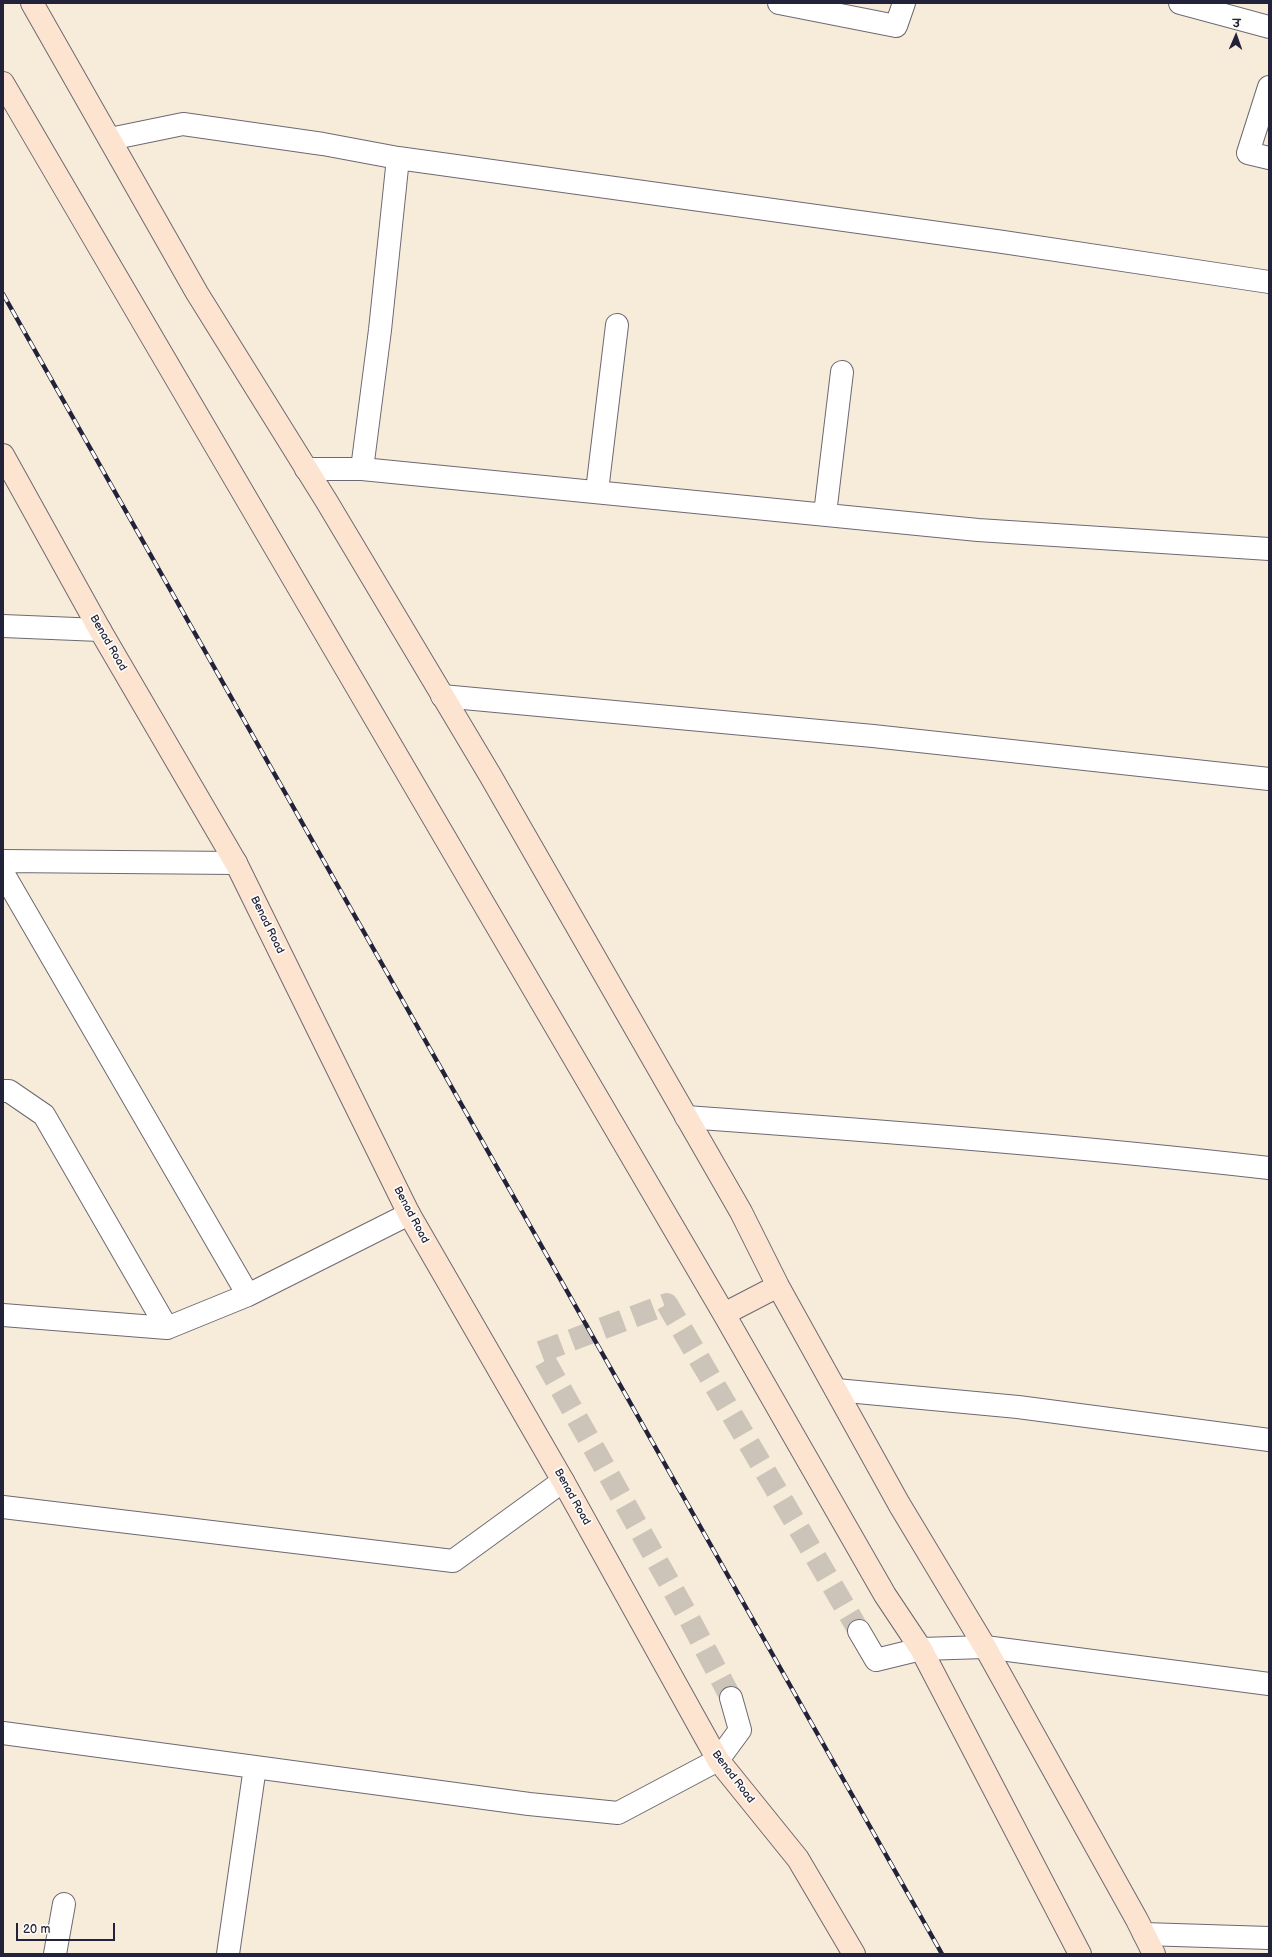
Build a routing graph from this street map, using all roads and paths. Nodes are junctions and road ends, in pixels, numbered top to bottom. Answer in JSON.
{"nodes":[{"id":1,"x":32,"y":3,"type":"edge"},
{"id":2,"x":779,"y":3,"type":"edge"},
{"id":3,"x":904,"y":3,"type":"edge"},
{"id":4,"x":1180,"y":3,"type":"edge"},
{"id":5,"x":1269,"y":26,"type":"edge"},
{"id":6,"x":3,"y":83,"type":"edge"},
{"id":7,"x":1269,"y":87,"type":"edge"},
{"id":8,"x":110,"y":139,"type":"junction"},
{"id":9,"x":398,"y":158,"type":"junction"},
{"id":10,"x":1269,"y":158,"type":"edge"},
{"id":11,"x":1269,"y":282,"type":"edge"},
{"id":12,"x":617,"y":325,"type":"dead end"},
{"id":13,"x":842,"y":372,"type":"dead end"},
{"id":14,"x":3,"y":455,"type":"edge"},
{"id":15,"x":306,"y":469,"type":"junction"},
{"id":16,"x":362,"y":469,"type":"junction"},
{"id":17,"x":597,"y":491,"type":"junction"},
{"id":18,"x":825,"y":514,"type":"junction"},
{"id":19,"x":1269,"y":549,"type":"edge"},
{"id":20,"x":3,"y":626,"type":"edge"},
{"id":21,"x":100,"y":630,"type":"junction"},
{"id":22,"x":442,"y":696,"type":"junction"},
{"id":23,"x":1269,"y":779,"type":"edge"},
{"id":24,"x":3,"y":861,"type":"edge"},
{"id":25,"x":236,"y":863,"type":"junction"},
{"id":26,"x":3,"y":873,"type":"edge"},
{"id":27,"x":3,"y":1091,"type":"edge"},
{"id":28,"x":686,"y":1117,"type":"junction"},
{"id":29,"x":1269,"y":1168,"type":"edge"},
{"id":30,"x":409,"y":1214,"type":"junction"},
{"id":31,"x":778,"y":1286,"type":"junction"},
{"id":32,"x":248,"y":1295,"type":"junction"},
{"id":33,"x":724,"y":1314,"type":"junction"},
{"id":34,"x":3,"y":1315,"type":"edge"},
{"id":35,"x":167,"y":1328,"type":"junction"},
{"id":36,"x":836,"y":1390,"type":"junction"},
{"id":37,"x":1269,"y":1440,"type":"edge"},
{"id":38,"x":563,"y":1481,"type":"junction"},
{"id":39,"x":3,"y":1507,"type":"edge"},
{"id":40,"x":859,"y":1631,"type":"tunnel mouth"},
{"id":41,"x":986,"y":1647,"type":"junction"},
{"id":42,"x":921,"y":1649,"type":"junction"},
{"id":43,"x":1269,"y":1684,"type":"edge"},
{"id":44,"x":731,"y":1698,"type":"tunnel mouth"},
{"id":45,"x":3,"y":1733,"type":"edge"},
{"id":46,"x":718,"y":1760,"type":"junction"},
{"id":47,"x":255,"y":1767,"type":"junction"},
{"id":48,"x":64,"y":1904,"type":"dead end"},
{"id":49,"x":1144,"y":1934,"type":"junction"},
{"id":50,"x":1269,"y":1938,"type":"edge"},
{"id":51,"x":55,"y":1954,"type":"edge"},
{"id":52,"x":228,"y":1954,"type":"edge"},
{"id":53,"x":854,"y":1954,"type":"edge"},
{"id":54,"x":1080,"y":1954,"type":"edge"},
{"id":55,"x":1154,"y":1954,"type":"edge"}],
"edges":[{"from":1,"to":8,"type":"main road"},
{"from":2,"to":3,"type":"street"},
{"from":4,"to":5,"type":"street"},
{"from":6,"to":33,"type":"main road"},
{"from":7,"to":10,"type":"street"},
{"from":8,"to":9,"type":"street"},
{"from":8,"to":15,"type":"main road"},
{"from":9,"to":11,"type":"street"},
{"from":9,"to":16,"type":"street"},
{"from":12,"to":17,"type":"street"},
{"from":13,"to":18,"type":"street"},
{"from":14,"to":21,"type":"main road","name":"Benad Road"},
{"from":15,"to":16,"type":"street"},
{"from":15,"to":22,"type":"main road"},
{"from":16,"to":17,"type":"street"},
{"from":17,"to":18,"type":"street"},
{"from":18,"to":19,"type":"street"},
{"from":20,"to":21,"type":"street"},
{"from":21,"to":25,"type":"main road","name":"Benad Road"},
{"from":22,"to":23,"type":"street"},
{"from":22,"to":28,"type":"main road"},
{"from":24,"to":25,"type":"street"},
{"from":25,"to":30,"type":"main road","name":"Benad Road"},
{"from":26,"to":32,"type":"street"},
{"from":27,"to":35,"type":"street"},
{"from":28,"to":29,"type":"street"},
{"from":28,"to":31,"type":"main road"},
{"from":30,"to":32,"type":"street"},
{"from":30,"to":38,"type":"main road","name":"Benad Road"},
{"from":31,"to":33,"type":"main road"},
{"from":31,"to":36,"type":"main road"},
{"from":32,"to":35,"type":"street"},
{"from":33,"to":42,"type":"main road"},
{"from":34,"to":35,"type":"street"},
{"from":36,"to":37,"type":"street"},
{"from":36,"to":41,"type":"main road"},
{"from":38,"to":39,"type":"street"},
{"from":38,"to":46,"type":"main road","name":"Benad Road"},
{"from":40,"to":42,"type":"street"},
{"from":41,"to":42,"type":"street"},
{"from":41,"to":43,"type":"street"},
{"from":41,"to":49,"type":"main road"},
{"from":42,"to":54,"type":"main road"},
{"from":44,"to":46,"type":"street"},
{"from":45,"to":47,"type":"street"},
{"from":46,"to":47,"type":"street"},
{"from":46,"to":53,"type":"main road","name":"Benad Road"},
{"from":47,"to":52,"type":"street"},
{"from":48,"to":51,"type":"street"},
{"from":49,"to":50,"type":"street"},
{"from":49,"to":55,"type":"main road"}]}
